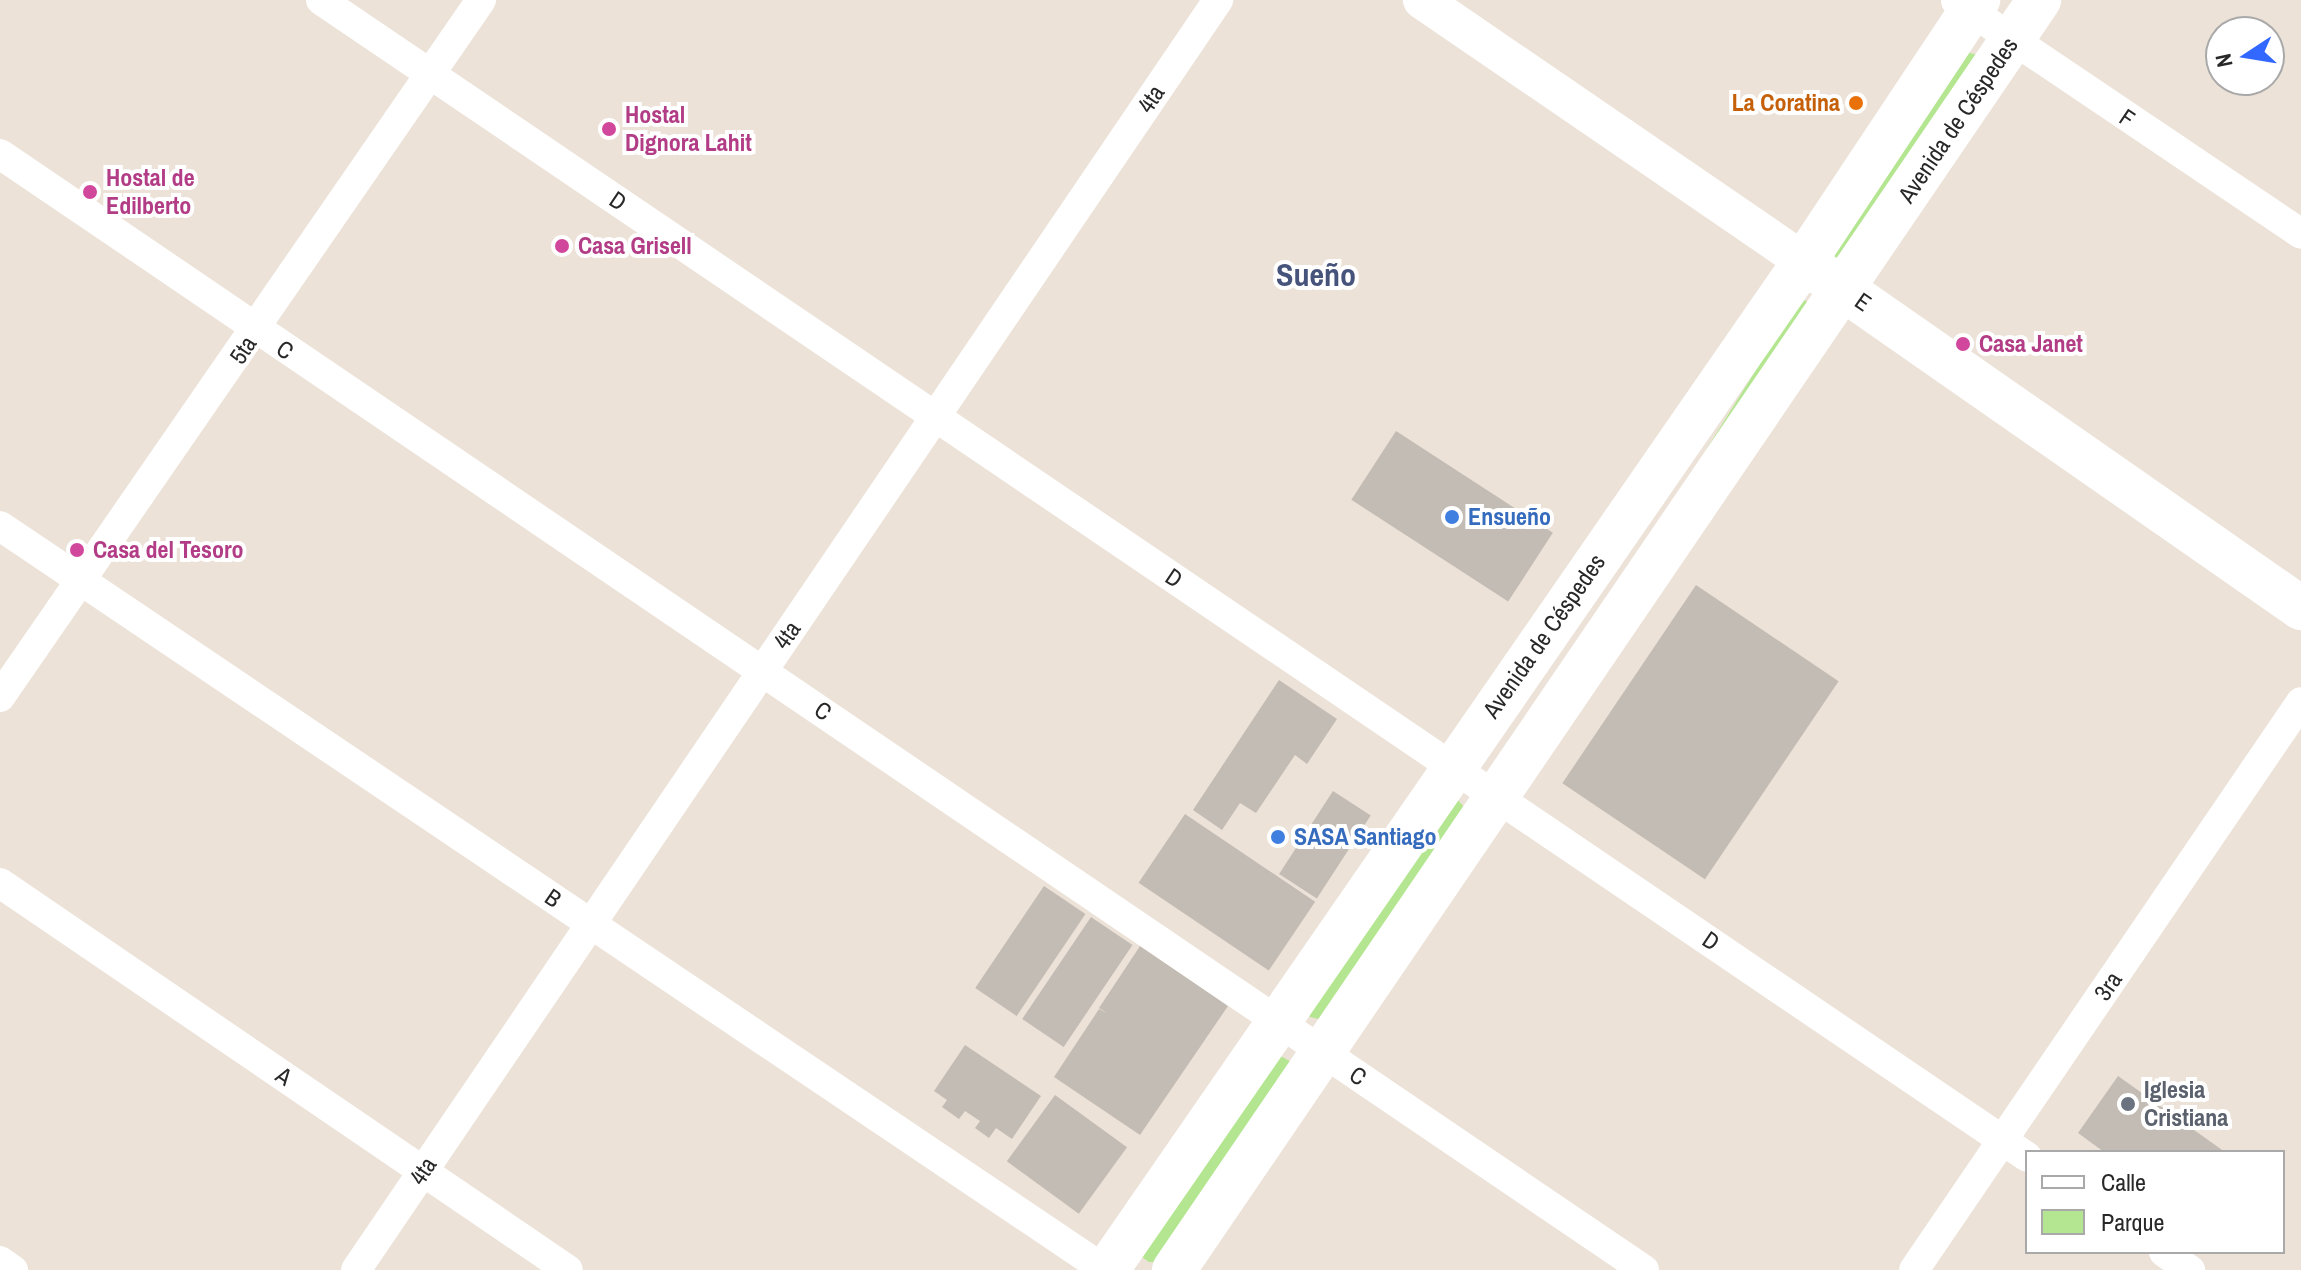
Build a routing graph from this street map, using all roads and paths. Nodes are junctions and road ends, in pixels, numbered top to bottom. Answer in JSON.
{"nodes":[{"id":1,"x":321,"y":0,"type":"edge"},
{"id":2,"x":481,"y":0,"type":"edge"},
{"id":3,"x":1218,"y":0,"type":"edge"},
{"id":4,"x":1422,"y":0,"type":"edge"},
{"id":5,"x":2039,"y":0,"type":"edge"},
{"id":6,"x":1968,"y":4,"type":"edge"},
{"id":7,"x":2011,"y":40,"type":"junction"},
{"id":8,"x":431,"y":75,"type":"junction"},
{"id":9,"x":0,"y":154,"type":"edge"},
{"id":10,"x":2301,"y":234,"type":"edge"},
{"id":11,"x":1804,"y":262,"type":"junction"},
{"id":12,"x":1844,"y":289,"type":"junction"},
{"id":13,"x":256,"y":331,"type":"junction"},
{"id":14,"x":937,"y":417,"type":"junction"},
{"id":15,"x":0,"y":526,"type":"edge"},
{"id":16,"x":83,"y":583,"type":"junction"},
{"id":17,"x":2301,"y":608,"type":"edge"},
{"id":18,"x":763,"y":670,"type":"junction"},
{"id":19,"x":0,"y":697,"type":"edge"},
{"id":20,"x":2301,"y":702,"type":"edge"},
{"id":21,"x":1453,"y":767,"type":"junction"},
{"id":22,"x":1495,"y":793,"type":"junction"},
{"id":23,"x":0,"y":883,"type":"edge"},
{"id":24,"x":591,"y":923,"type":"junction"},
{"id":25,"x":1277,"y":1021,"type":"junction"},
{"id":26,"x":1325,"y":1054,"type":"junction"},
{"id":27,"x":2015,"y":1149,"type":"edge"},
{"id":28,"x":423,"y":1171,"type":"junction"},
{"id":29,"x":2167,"y":1254,"type":"edge"},
{"id":30,"x":0,"y":1261,"type":"edge"},
{"id":31,"x":13,"y":1270,"type":"edge"},
{"id":32,"x":356,"y":1270,"type":"edge"},
{"id":33,"x":568,"y":1270,"type":"edge"},
{"id":34,"x":1106,"y":1270,"type":"edge"},
{"id":35,"x":1174,"y":1270,"type":"edge"},
{"id":36,"x":1644,"y":1270,"type":"edge"},
{"id":37,"x":1914,"y":1270,"type":"edge"},
{"id":38,"x":2190,"y":1270,"type":"edge"}],
"edges":[{"from":1,"to":8,"type":"street","name":"D"},
{"from":2,"to":8,"type":"street","name":"5ta"},
{"from":3,"to":14,"type":"street","name":"4ta"},
{"from":4,"to":11,"type":"street","name":"E"},
{"from":5,"to":7,"type":"main road","name":"Avenida de Céspedes"},
{"from":6,"to":7,"type":"street","name":"F"},
{"from":6,"to":11,"type":"main road","name":"Avenida de Céspedes"},
{"from":7,"to":10,"type":"street","name":"F"},
{"from":7,"to":12,"type":"main road","name":"Avenida de Céspedes"},
{"from":8,"to":13,"type":"street","name":"5ta"},
{"from":8,"to":14,"type":"street","name":"D"},
{"from":9,"to":13,"type":"street","name":"C"},
{"from":11,"to":12,"type":"main road","name":"E"},
{"from":11,"to":21,"type":"main road","name":"Avenida de Céspedes"},
{"from":12,"to":17,"type":"main road","name":"E"},
{"from":12,"to":22,"type":"main road","name":"Avenida de Céspedes"},
{"from":13,"to":16,"type":"street","name":"5ta"},
{"from":13,"to":18,"type":"street","name":"C"},
{"from":14,"to":18,"type":"street","name":"4ta"},
{"from":14,"to":21,"type":"street","name":"D"},
{"from":15,"to":16,"type":"street","name":"B"},
{"from":16,"to":19,"type":"street","name":"5ta"},
{"from":16,"to":24,"type":"street","name":"B"},
{"from":18,"to":24,"type":"street","name":"4ta"},
{"from":18,"to":25,"type":"street","name":"C"},
{"from":20,"to":27,"type":"street","name":"3ra"},
{"from":21,"to":22,"type":"street","name":"D"},
{"from":21,"to":25,"type":"main road","name":"Avenida de Céspedes"},
{"from":22,"to":26,"type":"main road","name":"Avenida de Céspedes"},
{"from":22,"to":27,"type":"street","name":"D"},
{"from":23,"to":28,"type":"street","name":"A"},
{"from":24,"to":28,"type":"street","name":"4ta"},
{"from":24,"to":34,"type":"street","name":"B"},
{"from":25,"to":26,"type":"street","name":"C"},
{"from":25,"to":34,"type":"main road","name":"Avenida de Céspedes"},
{"from":26,"to":35,"type":"main road","name":"Avenida de Céspedes"},
{"from":26,"to":36,"type":"street","name":"C"},
{"from":27,"to":37,"type":"street","name":"3ra"},
{"from":28,"to":32,"type":"street","name":"4ta"},
{"from":28,"to":33,"type":"street","name":"A"},
{"from":29,"to":38,"type":"street"},
{"from":30,"to":31,"type":"street"}]}
